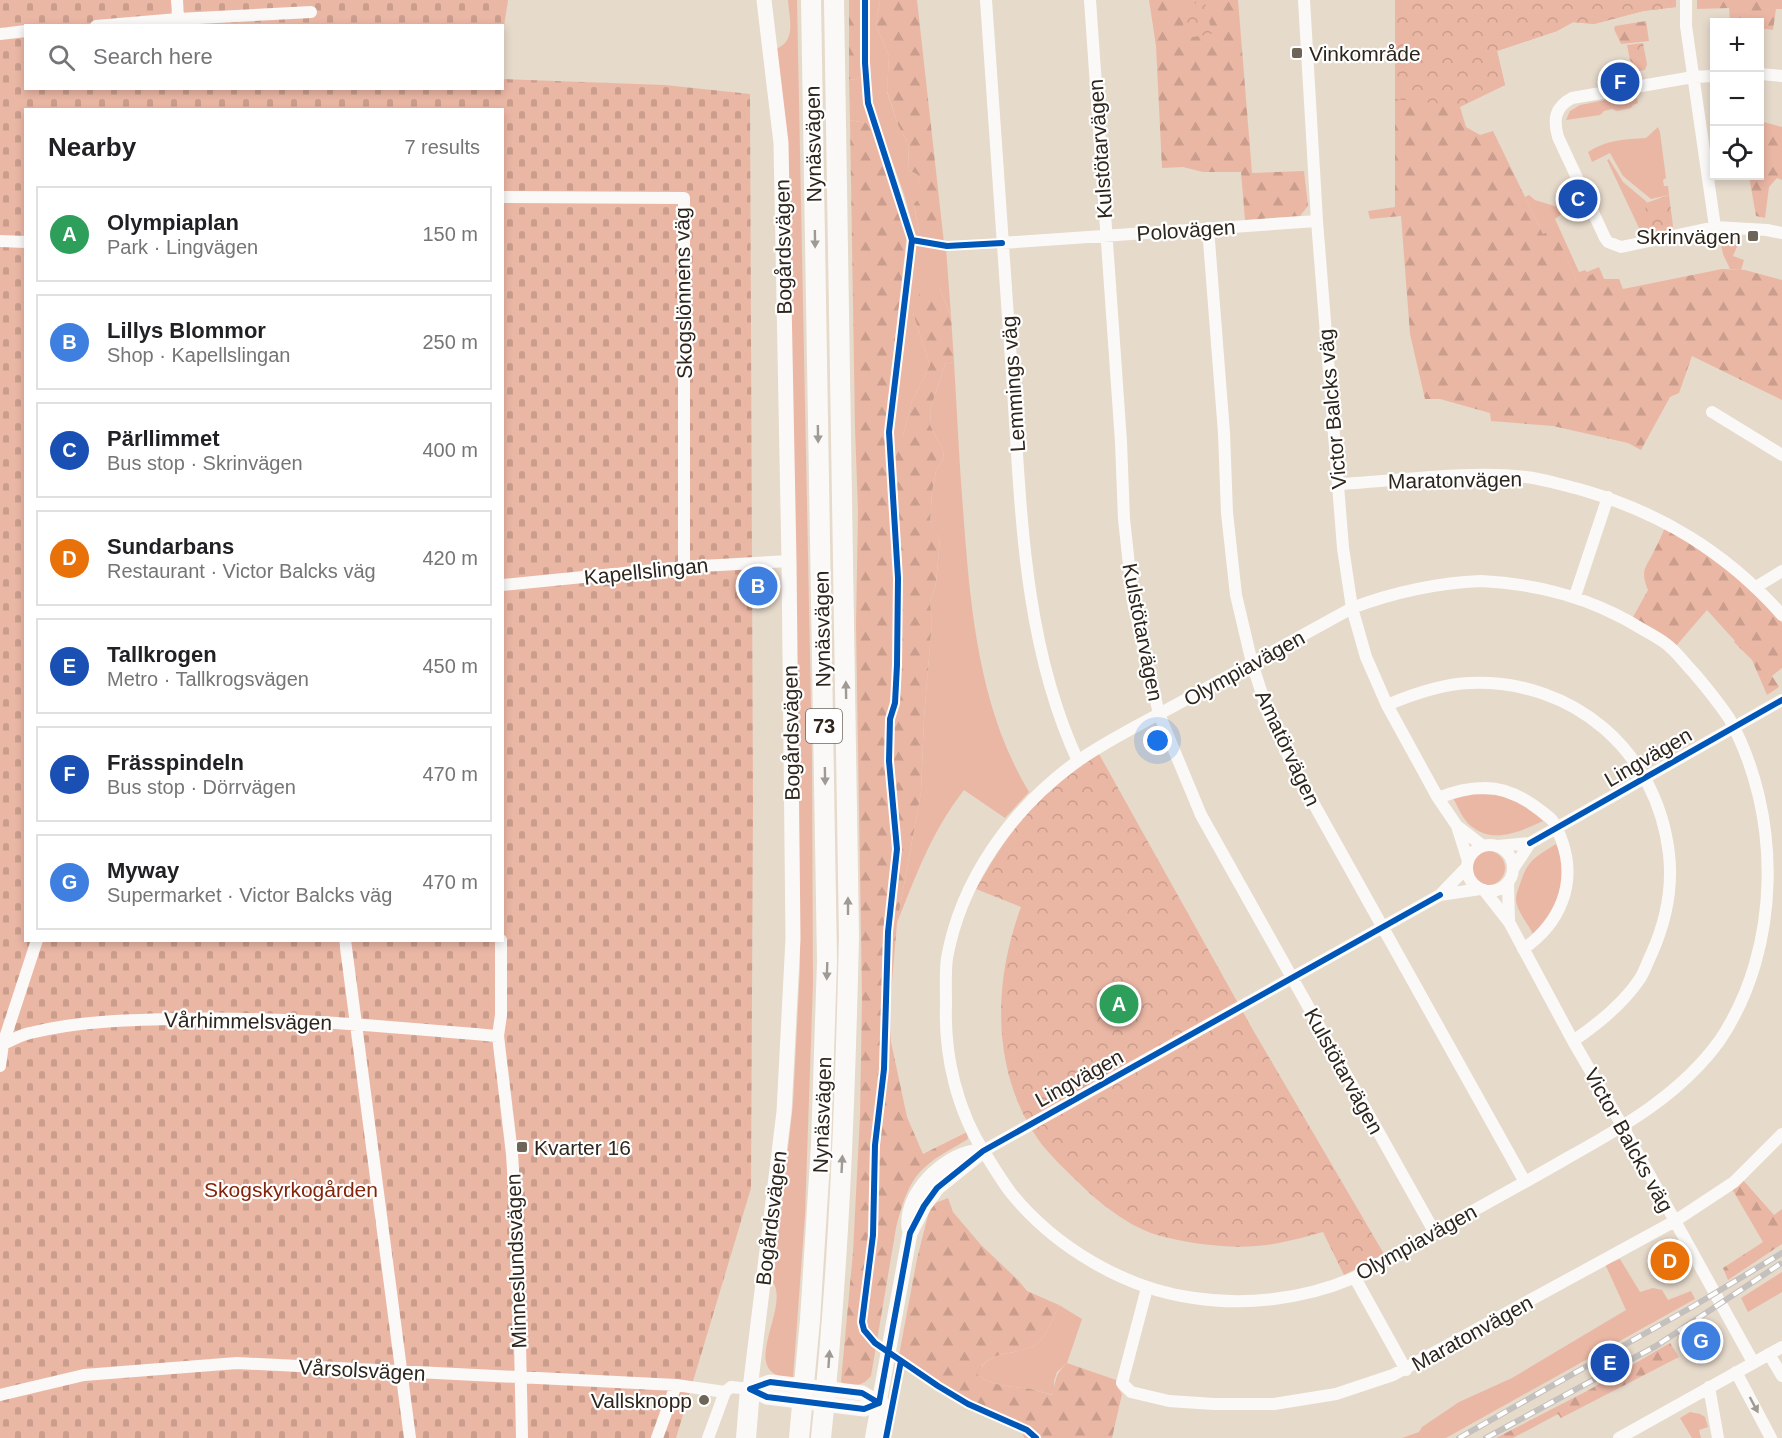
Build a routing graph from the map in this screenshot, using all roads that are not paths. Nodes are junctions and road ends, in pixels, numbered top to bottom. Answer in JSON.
{"nodes":[{"id":1,"x":177,"y":0,"type":"edge"},
{"id":2,"x":764,"y":0,"type":"edge"},
{"id":3,"x":834,"y":0,"type":"edge"},
{"id":4,"x":986,"y":0,"type":"edge"},
{"id":5,"x":1090,"y":0,"type":"edge"},
{"id":6,"x":1304,"y":0,"type":"edge"},
{"id":7,"x":1686,"y":0,"type":"edge"},
{"id":8,"x":810,"y":4,"type":"edge"},
{"id":9,"x":310,"y":12,"type":"dead end"},
{"id":10,"x":178,"y":19,"type":"junction"},
{"id":11,"x":119,"y":24,"type":"edge"},
{"id":12,"x":24,"y":32,"type":"edge"},
{"id":13,"x":0,"y":34,"type":"edge"},
{"id":14,"x":1764,"y":74,"type":"edge"},
{"id":15,"x":1710,"y":76,"type":"edge"},
{"id":16,"x":1782,"y":76,"type":"edge"},
{"id":17,"x":1693,"y":77,"type":"junction"},
{"id":18,"x":504,"y":197,"type":"edge"},
{"id":19,"x":1317,"y":221,"type":"junction"},
{"id":20,"x":1715,"y":227,"type":"junction"},
{"id":21,"x":1208,"y":228,"type":"junction"},
{"id":22,"x":1782,"y":233,"type":"edge"},
{"id":23,"x":1107,"y":235,"type":"junction"},
{"id":24,"x":0,"y":241,"type":"edge"},
{"id":25,"x":24,"y":242,"type":"edge"},
{"id":26,"x":1002,"y":243,"type":"junction"},
{"id":27,"x":1712,"y":412,"type":"dead end"},
{"id":28,"x":1782,"y":455,"type":"edge"},
{"id":29,"x":1339,"y":484,"type":"junction"},
{"id":30,"x":1608,"y":497,"type":"junction"},
{"id":31,"x":789,"y":561,"type":"junction"},
{"id":32,"x":684,"y":567,"type":"junction"},
{"id":33,"x":1782,"y":571,"type":"edge"},
{"id":34,"x":504,"y":585,"type":"edge"},
{"id":35,"x":1756,"y":587,"type":"junction"},
{"id":36,"x":1575,"y":596,"type":"junction"},
{"id":37,"x":1352,"y":608,"type":"junction"},
{"id":38,"x":1782,"y":615,"type":"edge"},
{"id":39,"x":1252,"y":663,"type":"junction"},
{"id":40,"x":1782,"y":700,"type":"edge"},
{"id":41,"x":1387,"y":705,"type":"junction"},
{"id":42,"x":1159,"y":714,"type":"junction"},
{"id":43,"x":1734,"y":727,"type":"junction"},
{"id":44,"x":1078,"y":761,"type":"junction"},
{"id":45,"x":1645,"y":778,"type":"junction"},
{"id":46,"x":1438,"y":798,"type":"junction"},
{"id":47,"x":1457,"y":826,"type":"junction"},
{"id":48,"x":1556,"y":827,"type":"junction"},
{"id":49,"x":1530,"y":843,"type":"junction"},
{"id":50,"x":1483,"y":846,"type":"junction"},
{"id":51,"x":1498,"y":846,"type":"junction"},
{"id":52,"x":1467,"y":864,"type":"junction"},
{"id":53,"x":1513,"y":869,"type":"junction"},
{"id":54,"x":1508,"y":883,"type":"junction"},
{"id":55,"x":1482,"y":889,"type":"junction"},
{"id":56,"x":1440,"y":895,"type":"junction"},
{"id":57,"x":1509,"y":922,"type":"junction"},
{"id":58,"x":1382,"y":927,"type":"junction"},
{"id":59,"x":36,"y":942,"type":"edge"},
{"id":60,"x":345,"y":942,"type":"edge"},
{"id":61,"x":501,"y":942,"type":"edge"},
{"id":62,"x":1523,"y":949,"type":"junction"},
{"id":63,"x":1292,"y":978,"type":"junction"},
{"id":64,"x":355,"y":1023,"type":"junction"},
{"id":65,"x":498,"y":1036,"type":"junction"},
{"id":66,"x":1573,"y":1041,"type":"junction"},
{"id":67,"x":2,"y":1044,"type":"edge"},
{"id":68,"x":0,"y":1066,"type":"edge"},
{"id":69,"x":1623,"y":1127,"type":"junction"},
{"id":70,"x":1782,"y":1134,"type":"edge"},
{"id":71,"x":982,"y":1151,"type":"junction"},
{"id":72,"x":1525,"y":1182,"type":"junction"},
{"id":73,"x":1675,"y":1221,"type":"junction"},
{"id":74,"x":1435,"y":1233,"type":"junction"},
{"id":75,"x":1355,"y":1278,"type":"junction"},
{"id":76,"x":1147,"y":1287,"type":"junction"},
{"id":77,"x":1782,"y":1347,"type":"edge"},
{"id":78,"x":1769,"y":1354,"type":"junction"},
{"id":79,"x":1753,"y":1362,"type":"junction"},
{"id":80,"x":1406,"y":1370,"type":"junction"},
{"id":81,"x":402,"y":1371,"type":"junction"},
{"id":82,"x":1736,"y":1372,"type":"junction"},
{"id":83,"x":1782,"y":1376,"type":"edge"},
{"id":84,"x":520,"y":1379,"type":"junction"},
{"id":85,"x":676,"y":1385,"type":"junction"},
{"id":86,"x":1709,"y":1387,"type":"junction"},
{"id":87,"x":762,"y":1390,"type":"junction"},
{"id":88,"x":725,"y":1392,"type":"junction"},
{"id":89,"x":0,"y":1395,"type":"edge"},
{"id":90,"x":868,"y":1401,"type":"junction"},
{"id":91,"x":410,"y":1438,"type":"edge"},
{"id":92,"x":522,"y":1438,"type":"edge"},
{"id":93,"x":657,"y":1438,"type":"edge"},
{"id":94,"x":708,"y":1438,"type":"edge"},
{"id":95,"x":746,"y":1438,"type":"edge"},
{"id":96,"x":799,"y":1438,"type":"edge"},
{"id":97,"x":821,"y":1438,"type":"edge"},
{"id":98,"x":875,"y":1438,"type":"edge"},
{"id":99,"x":1620,"y":1438,"type":"edge"},
{"id":100,"x":1718,"y":1438,"type":"edge"},
{"id":101,"x":1771,"y":1438,"type":"edge"}],
"edges":[{"from":1,"to":10,"type":"street"},
{"from":2,"to":31,"type":"street","name":"Bogårdsvägen"},
{"from":97,"to":3,"type":"highway","name":"Nynäsvägen","number":"73","one_way":true},
{"from":4,"to":26,"type":"street","name":"Lemmings väg"},
{"from":5,"to":23,"type":"street","name":"Kulstötarvägen"},
{"from":6,"to":19,"type":"street","name":"Victor Balcks väg"},
{"from":7,"to":17,"type":"street"},
{"from":8,"to":96,"type":"highway","name":"Nynäsvägen","number":"73","one_way":true},
{"from":9,"to":10,"type":"street"},
{"from":10,"to":11,"type":"street"},
{"from":12,"to":13,"type":"street"},
{"from":14,"to":16,"type":"street"},
{"from":15,"to":17,"type":"street"},
{"from":17,"to":20,"type":"street"},
{"from":17,"to":20,"type":"street"},
{"from":18,"to":32,"type":"street","name":"Skogslönnens väg"},
{"from":19,"to":21,"type":"street","name":"Polovägen"},
{"from":19,"to":29,"type":"street","name":"Victor Balcks väg"},
{"from":20,"to":22,"type":"street"},
{"from":21,"to":23,"type":"street","name":"Polovägen"},
{"from":21,"to":39,"type":"street","name":"Amatörvägen"},
{"from":23,"to":26,"type":"street","name":"Polovägen"},
{"from":23,"to":42,"type":"street","name":"Kulstötarvägen"},
{"from":24,"to":25,"type":"street"},
{"from":26,"to":44,"type":"street","name":"Lemmings väg"},
{"from":27,"to":28,"type":"street"},
{"from":29,"to":30,"type":"street","name":"Maratonvägen"},
{"from":29,"to":37,"type":"street","name":"Victor Balcks väg"},
{"from":30,"to":35,"type":"street","name":"Maratonvägen"},
{"from":30,"to":36,"type":"street"},
{"from":31,"to":32,"type":"street","name":"Kapellslingan"},
{"from":31,"to":87,"type":"street","name":"Bogårdsvägen"},
{"from":32,"to":34,"type":"street","name":"Kapellslingan"},
{"from":33,"to":35,"type":"street"},
{"from":35,"to":38,"type":"street","name":"Maratonvägen"},
{"from":36,"to":37,"type":"street","name":"Olympiavägen"},
{"from":36,"to":43,"type":"street","name":"Olympiavägen"},
{"from":37,"to":39,"type":"street","name":"Olympiavägen"},
{"from":37,"to":41,"type":"street","name":"Victor Balcks väg"},
{"from":39,"to":42,"type":"street","name":"Olympiavägen"},
{"from":39,"to":58,"type":"street","name":"Amatörvägen"},
{"from":40,"to":43,"type":"street","name":"Lingvägen"},
{"from":41,"to":45,"type":"street"},
{"from":41,"to":46,"type":"street","name":"Victor Balcks väg"},
{"from":42,"to":44,"type":"street","name":"Olympiavägen"},
{"from":42,"to":63,"type":"street","name":"Kulstötarvägen"},
{"from":43,"to":45,"type":"street","name":"Lingvägen"},
{"from":43,"to":69,"type":"street","name":"Olympiavägen"},
{"from":44,"to":71,"type":"street","name":"Olympiavägen"},
{"from":45,"to":48,"type":"street","name":"Lingvägen"},
{"from":45,"to":66,"type":"street"},
{"from":46,"to":47,"type":"street","name":"Victor Balcks väg"},
{"from":46,"to":48,"type":"street"},
{"from":47,"to":50,"type":"street","name":"Victor Balcks väg"},
{"from":47,"to":52,"type":"street","name":"Victor Balcks väg"},
{"from":48,"to":49,"type":"street","name":"Lingvägen"},
{"from":48,"to":62,"type":"street"},
{"from":49,"to":51,"type":"street","name":"Lingvägen"},
{"from":49,"to":53,"type":"street","name":"Lingvägen"},
{"from":50,"to":51,"type":"street"},
{"from":50,"to":52,"type":"street"},
{"from":51,"to":53,"type":"street"},
{"from":52,"to":55,"type":"street"},
{"from":52,"to":56,"type":"street","name":"Lingvägen"},
{"from":53,"to":54,"type":"street"},
{"from":54,"to":55,"type":"street"},
{"from":54,"to":57,"type":"street","name":"Victor Balcks väg"},
{"from":55,"to":56,"type":"street","name":"Lingvägen"},
{"from":55,"to":57,"type":"street","name":"Victor Balcks väg"},
{"from":56,"to":58,"type":"street","name":"Lingvägen"},
{"from":57,"to":62,"type":"street","name":"Victor Balcks väg"},
{"from":58,"to":63,"type":"street","name":"Lingvägen"},
{"from":58,"to":72,"type":"street","name":"Amatörvägen"},
{"from":59,"to":67,"type":"street"},
{"from":60,"to":64,"type":"street"},
{"from":61,"to":65,"type":"street","name":"Minneslundsvägen"},
{"from":62,"to":66,"type":"street","name":"Victor Balcks väg"},
{"from":63,"to":71,"type":"street","name":"Lingvägen"},
{"from":63,"to":74,"type":"street","name":"Kulstötarvägen"},
{"from":64,"to":65,"type":"street","name":"Vårhimmelsvägen"},
{"from":64,"to":67,"type":"street","name":"Vårhimmelsvägen"},
{"from":64,"to":81,"type":"street"},
{"from":65,"to":84,"type":"street","name":"Minneslundsvägen"},
{"from":66,"to":69,"type":"street","name":"Victor Balcks väg"},
{"from":67,"to":68,"type":"street"},
{"from":69,"to":72,"type":"street","name":"Olympiavägen"},
{"from":69,"to":73,"type":"street","name":"Victor Balcks väg"},
{"from":70,"to":73,"type":"street","name":"Maratonvägen"},
{"from":71,"to":76,"type":"street","name":"Olympiavägen"},
{"from":71,"to":90,"type":"street","name":"Lingvägen"},
{"from":72,"to":74,"type":"street","name":"Olympiavägen"},
{"from":73,"to":79,"type":"street","name":"Victor Balcks väg"},
{"from":73,"to":80,"type":"street","name":"Maratonvägen"},
{"from":74,"to":75,"type":"street","name":"Olympiavägen"},
{"from":75,"to":76,"type":"street","name":"Olympiavägen"},
{"from":75,"to":80,"type":"street"},
{"from":76,"to":80,"type":"street","name":"Maratonvägen"},
{"from":77,"to":78,"type":"street"},
{"from":78,"to":79,"type":"street"},
{"from":78,"to":83,"type":"street"},
{"from":79,"to":82,"type":"street"},
{"from":81,"to":84,"type":"street","name":"Vårsolsvägen"},
{"from":81,"to":89,"type":"street","name":"Vårsolsvägen"},
{"from":81,"to":91,"type":"street"},
{"from":82,"to":86,"type":"street"},
{"from":82,"to":101,"type":"street","one_way":true},
{"from":84,"to":85,"type":"street","name":"Vårsolsvägen"},
{"from":84,"to":92,"type":"street","name":"Minneslundsvägen"},
{"from":85,"to":88,"type":"street","name":"Vårsolsvägen"},
{"from":85,"to":93,"type":"street"},
{"from":86,"to":99,"type":"street"},
{"from":86,"to":100,"type":"street"},
{"from":87,"to":88,"type":"street"},
{"from":87,"to":90,"type":"street"},
{"from":87,"to":95,"type":"highway"},
{"from":88,"to":94,"type":"street"},
{"from":90,"to":98,"type":"highway"}]}
